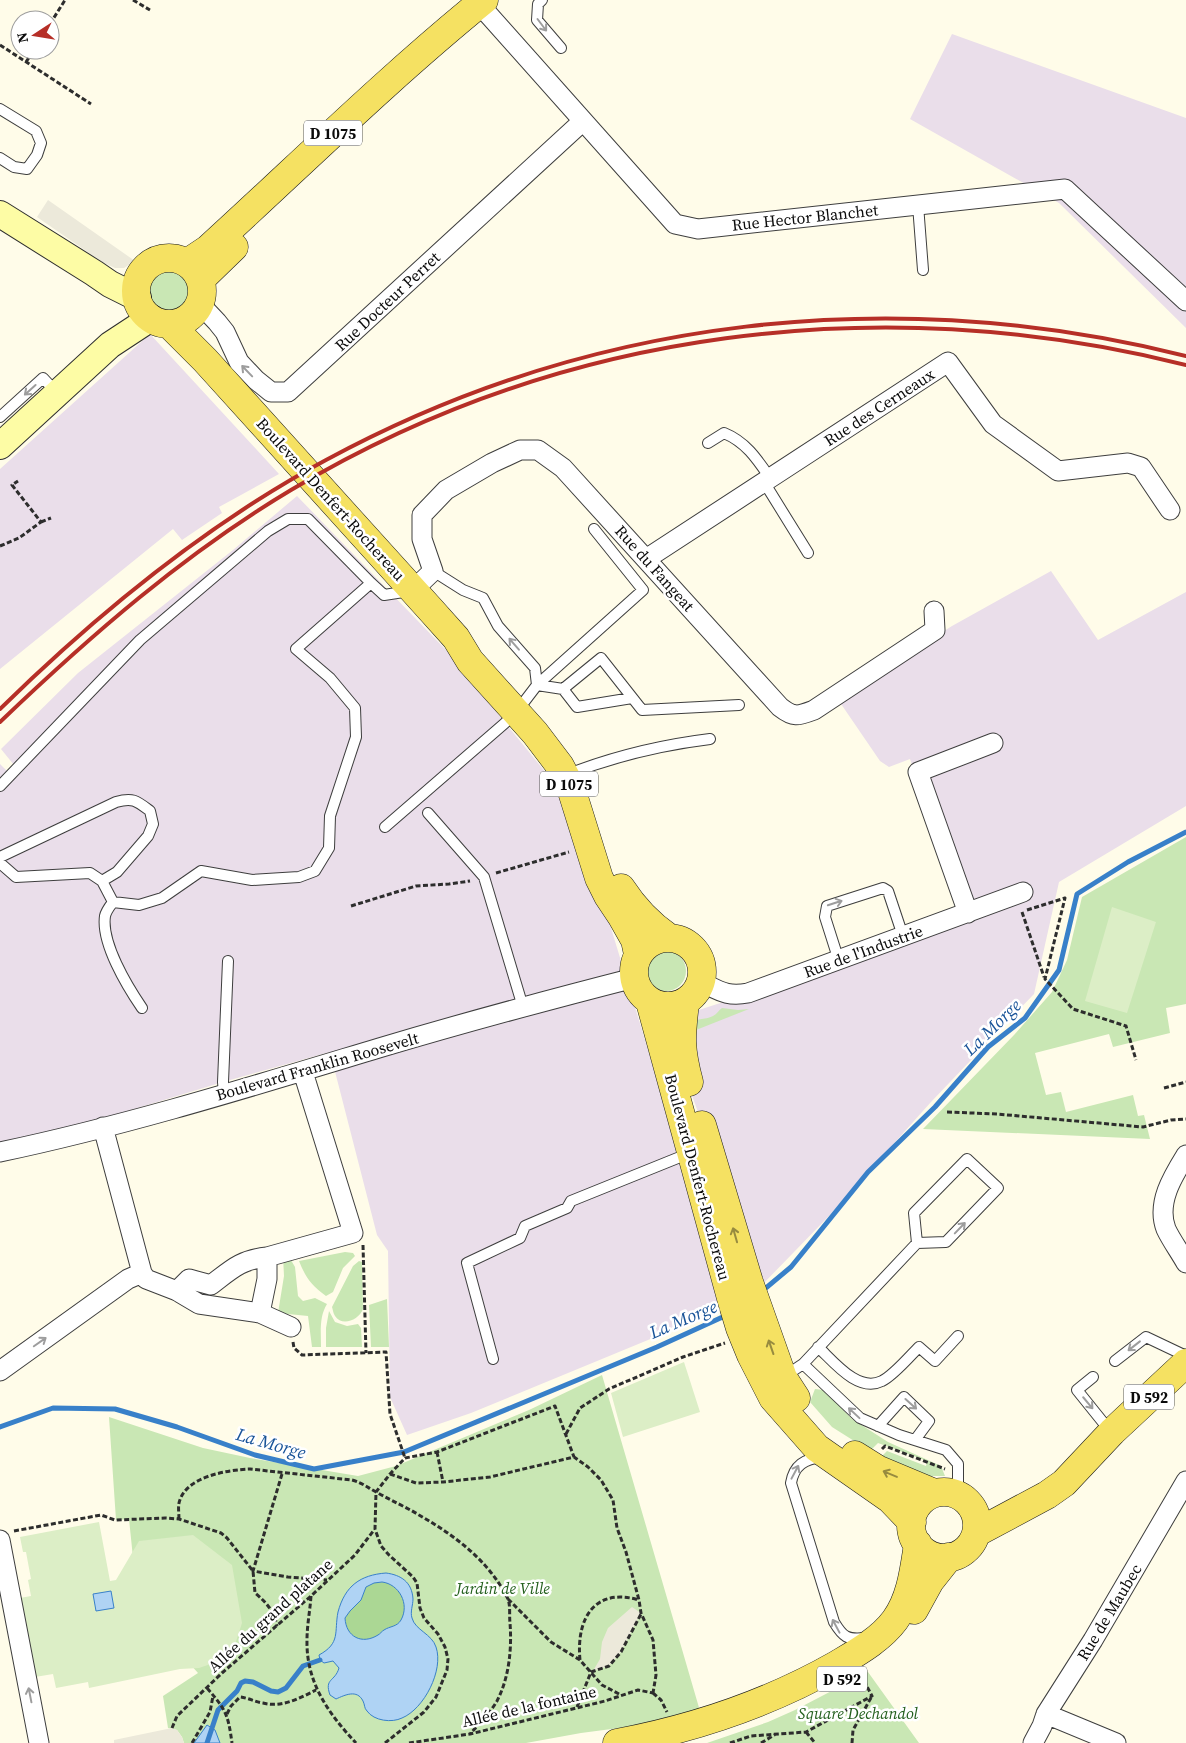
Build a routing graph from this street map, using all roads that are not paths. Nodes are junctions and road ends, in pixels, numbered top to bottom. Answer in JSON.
{"nodes":[{"id":1,"x":542,"y":0,"type":"edge"},
{"id":2,"x":481,"y":1,"type":"edge"},
{"id":3,"x":561,"y":48,"type":"dead end"},
{"id":4,"x":0,"y":109,"type":"edge"},
{"id":5,"x":583,"y":121,"type":"junction"},
{"id":6,"x":0,"y":158,"type":"edge"},
{"id":7,"x":918,"y":205,"type":"junction"},
{"id":8,"x":0,"y":214,"type":"edge"},
{"id":9,"x":923,"y":270,"type":"dead end"},
{"id":10,"x":168,"y":298,"type":"junction"},
{"id":11,"x":1186,"y":300,"type":"edge"},
{"id":12,"x":58,"y":394,"type":"junction"},
{"id":13,"x":0,"y":417,"type":"edge"},
{"id":14,"x":708,"y":443,"type":"dead end"},
{"id":15,"x":0,"y":446,"type":"edge"},
{"id":16,"x":767,"y":480,"type":"junction"},
{"id":17,"x":1170,"y":510,"type":"dead end"},
{"id":18,"x":594,"y":529,"type":"dead end"},
{"id":19,"x":808,"y":553,"type":"dead end"},
{"id":20,"x":646,"y":559,"type":"junction"},
{"id":21,"x":433,"y":571,"type":"junction"},
{"id":22,"x":371,"y":584,"type":"junction"},
{"id":23,"x":413,"y":590,"type":"junction"},
{"id":24,"x":934,"y":610,"type":"dead end"},
{"id":25,"x":562,"y":689,"type":"junction"},
{"id":26,"x":632,"y":698,"type":"junction"},
{"id":27,"x":525,"y":700,"type":"junction"},
{"id":28,"x":739,"y":705,"type":"dead end"},
{"id":29,"x":710,"y":738,"type":"dead end"},
{"id":30,"x":993,"y":743,"type":"dead end"},
{"id":31,"x":571,"y":773,"type":"junction"},
{"id":32,"x":0,"y":786,"type":"edge"},
{"id":33,"x":428,"y":813,"type":"dead end"},
{"id":34,"x":385,"y":826,"type":"dead end"},
{"id":35,"x":0,"y":858,"type":"edge"},
{"id":36,"x":0,"y":863,"type":"edge"},
{"id":37,"x":102,"y":881,"type":"junction"},
{"id":38,"x":1023,"y":892,"type":"dead end"},
{"id":39,"x":113,"y":902,"type":"junction"},
{"id":40,"x":968,"y":914,"type":"junction"},
{"id":41,"x":903,"y":936,"type":"junction"},
{"id":42,"x":668,"y":937,"type":"junction"},
{"id":43,"x":228,"y":961,"type":"dead end"},
{"id":44,"x":839,"y":961,"type":"junction"},
{"id":45,"x":636,"y":966,"type":"junction"},
{"id":46,"x":693,"y":993,"type":"junction"},
{"id":47,"x":650,"y":1002,"type":"junction"},
{"id":48,"x":523,"y":1007,"type":"junction"},
{"id":49,"x":142,"y":1008,"type":"dead end"},
{"id":50,"x":303,"y":1072,"type":"junction"},
{"id":51,"x":224,"y":1094,"type":"junction"},
{"id":52,"x":103,"y":1127,"type":"junction"},
{"id":53,"x":0,"y":1152,"type":"edge"},
{"id":54,"x":691,"y":1153,"type":"junction"},
{"id":55,"x":1186,"y":1155,"type":"edge"},
{"id":56,"x":917,"y":1243,"type":"junction"},
{"id":57,"x":267,"y":1257,"type":"junction"},
{"id":58,"x":1186,"y":1263,"type":"edge"},
{"id":59,"x":142,"y":1273,"type":"junction"},
{"id":60,"x":177,"y":1290,"type":"junction"},
{"id":61,"x":746,"y":1295,"type":"junction"},
{"id":62,"x":260,"y":1313,"type":"junction"},
{"id":63,"x":291,"y":1327,"type":"road end"},
{"id":64,"x":958,"y":1336,"type":"dead end"},
{"id":65,"x":818,"y":1347,"type":"junction"},
{"id":66,"x":1186,"y":1356,"type":"edge"},
{"id":67,"x":493,"y":1359,"type":"dead end"},
{"id":68,"x":1115,"y":1361,"type":"dead end"},
{"id":69,"x":1186,"y":1362,"type":"edge"},
{"id":70,"x":0,"y":1370,"type":"edge"},
{"id":71,"x":793,"y":1371,"type":"junction"},
{"id":72,"x":1093,"y":1378,"type":"dead end"},
{"id":73,"x":878,"y":1426,"type":"junction"},
{"id":74,"x":1112,"y":1432,"type":"junction"},
{"id":75,"x":915,"y":1440,"type":"junction"},
{"id":76,"x":827,"y":1456,"type":"junction"},
{"id":77,"x":1186,"y":1481,"type":"edge"},
{"id":78,"x":952,"y":1489,"type":"junction"},
{"id":79,"x":1031,"y":1503,"type":"junction"},
{"id":80,"x":915,"y":1533,"type":"junction"},
{"id":81,"x":976,"y":1533,"type":"junction"},
{"id":82,"x":5,"y":1536,"type":"edge"},
{"id":83,"x":949,"y":1557,"type":"junction"},
{"id":84,"x":879,"y":1636,"type":"junction"},
{"id":85,"x":1046,"y":1714,"type":"junction"},
{"id":86,"x":680,"y":1733,"type":"edge"},
{"id":87,"x":39,"y":1743,"type":"edge"},
{"id":88,"x":617,"y":1743,"type":"edge"},
{"id":89,"x":1033,"y":1743,"type":"edge"},
{"id":90,"x":1116,"y":1743,"type":"edge"}],
"edges":[{"from":1,"to":3,"type":"lane","one_way":true},
{"from":2,"to":5,"type":"street","name":"Rue Hector Blanchet"},
{"from":2,"to":10,"type":"main road","number":"D 1075"},
{"from":4,"to":6,"type":"lane"},
{"from":5,"to":7,"type":"street","name":"Rue Hector Blanchet"},
{"from":5,"to":10,"type":"street","name":"Rue Docteur Perret","one_way":true},
{"from":7,"to":9,"type":"lane"},
{"from":7,"to":11,"type":"street","name":"Rue Hector Blanchet"},
{"from":8,"to":10,"type":"street"},
{"from":10,"to":12,"type":"street","number":"D 1075"},
{"from":10,"to":23,"type":"main road","name":"Boulevard Denfert-Rochereau","number":"D 1075"},
{"from":12,"to":13,"type":"lane","one_way":true},
{"from":12,"to":15,"type":"street","number":"D 1075"},
{"from":14,"to":16,"type":"lane"},
{"from":16,"to":17,"type":"street","name":"Rue des Cerneaux"},
{"from":16,"to":19,"type":"lane"},
{"from":16,"to":20,"type":"street","name":"Rue des Cerneaux"},
{"from":18,"to":27,"type":"lane"},
{"from":20,"to":21,"type":"street","name":"Rue du Fangeat"},
{"from":20,"to":24,"type":"street","name":"Rue du Fangeat"},
{"from":21,"to":23,"type":"street"},
{"from":27,"to":21,"type":"lane","one_way":true},
{"from":22,"to":23,"type":"lane"},
{"from":22,"to":32,"type":"lane"},
{"from":22,"to":39,"type":"lane"},
{"from":23,"to":27,"type":"main road","name":"Boulevard Denfert-Rochereau","number":"D 1075"},
{"from":25,"to":26,"type":"lane"},
{"from":25,"to":26,"type":"lane"},
{"from":25,"to":27,"type":"lane"},
{"from":26,"to":28,"type":"lane"},
{"from":27,"to":31,"type":"main road","name":"Boulevard Denfert-Rochereau","number":"D 1075"},
{"from":27,"to":34,"type":"lane"},
{"from":29,"to":31,"type":"lane"},
{"from":30,"to":40,"type":"street"},
{"from":31,"to":42,"type":"main road","name":"Boulevard Denfert-Rochereau","number":"D 1075"},
{"from":31,"to":45,"type":"main road","name":"Boulevard Denfert-Rochereau","number":"D 1075"},
{"from":33,"to":48,"type":"lane"},
{"from":35,"to":37,"type":"lane"},
{"from":36,"to":37,"type":"lane"},
{"from":37,"to":39,"type":"lane"},
{"from":38,"to":40,"type":"street","name":"Rue de l'Industrie"},
{"from":39,"to":49,"type":"lane"},
{"from":40,"to":41,"type":"street","name":"Rue de l'Industrie"},
{"from":41,"to":44,"type":"street","name":"Rue de l'Industrie"},
{"from":44,"to":41,"type":"lane","one_way":true},
{"from":42,"to":45,"type":"main road"},
{"from":42,"to":46,"type":"main road","name":"Boulevard Denfert-Rochereau"},
{"from":43,"to":51,"type":"lane"},
{"from":44,"to":46,"type":"street","name":"Rue de l'Industrie"},
{"from":45,"to":47,"type":"main road","name":"Boulevard Denfert-Rochereau"},
{"from":45,"to":48,"type":"street","name":"Boulevard Franklin Roosevelt"},
{"from":46,"to":47,"type":"main road"},
{"from":61,"to":46,"type":"main road","name":"Boulevard Denfert-Rochereau","one_way":true},
{"from":47,"to":54,"type":"main road","name":"Boulevard Denfert-Rochereau"},
{"from":48,"to":50,"type":"street","name":"Boulevard Franklin Roosevelt"},
{"from":50,"to":51,"type":"street","name":"Boulevard Franklin Roosevelt"},
{"from":50,"to":57,"type":"street"},
{"from":51,"to":52,"type":"street","name":"Boulevard Franklin Roosevelt"},
{"from":52,"to":53,"type":"street","name":"Boulevard Franklin Roosevelt"},
{"from":52,"to":59,"type":"street"},
{"from":54,"to":61,"type":"main road","name":"Boulevard Denfert-Rochereau"},
{"from":54,"to":67,"type":"lane"},
{"from":55,"to":58,"type":"street"},
{"from":56,"to":56,"type":"lane","one_way":true},
{"from":56,"to":65,"type":"lane"},
{"from":57,"to":60,"type":"street"},
{"from":57,"to":62,"type":"street"},
{"from":59,"to":60,"type":"street"},
{"from":70,"to":59,"type":"street","one_way":true},
{"from":60,"to":62,"type":"street"},
{"from":71,"to":61,"type":"main road","name":"Boulevard Denfert-Rochereau","one_way":true},
{"from":61,"to":76,"type":"main road","name":"Boulevard Denfert-Rochereau"},
{"from":62,"to":63,"type":"street"},
{"from":64,"to":65,"type":"lane"},
{"from":65,"to":71,"type":"lane"},
{"from":66,"to":68,"type":"lane","one_way":true},
{"from":69,"to":74,"type":"main road","number":"D 592"},
{"from":73,"to":71,"type":"lane","one_way":true},
{"from":78,"to":71,"type":"main road","name":"Boulevard Denfert-Rochereau","one_way":true},
{"from":72,"to":74,"type":"lane","one_way":true},
{"from":73,"to":75,"type":"lane"},
{"from":73,"to":75,"type":"lane","one_way":true},
{"from":74,"to":79,"type":"main road","number":"D 592"},
{"from":75,"to":78,"type":"lane"},
{"from":76,"to":80,"type":"main road","name":"Boulevard Denfert-Rochereau"},
{"from":84,"to":76,"type":"lane","one_way":true},
{"from":77,"to":85,"type":"street","name":"Rue de Maubec"},
{"from":78,"to":79,"type":"main road","number":"D 592"},
{"from":78,"to":80,"type":"main road"},
{"from":78,"to":81,"type":"main road"},
{"from":79,"to":81,"type":"main road","number":"D 592"},
{"from":80,"to":83,"type":"main road"},
{"from":80,"to":84,"type":"main road","number":"D 592"},
{"from":81,"to":83,"type":"main road"},
{"from":87,"to":82,"type":"street","one_way":true},
{"from":83,"to":86,"type":"main road","number":"D 592"},
{"from":84,"to":86,"type":"main road","number":"D 592"},
{"from":85,"to":89,"type":"street","name":"Rue de Maubec"},
{"from":85,"to":90,"type":"street"},
{"from":86,"to":88,"type":"main road","number":"D 592"}]}
